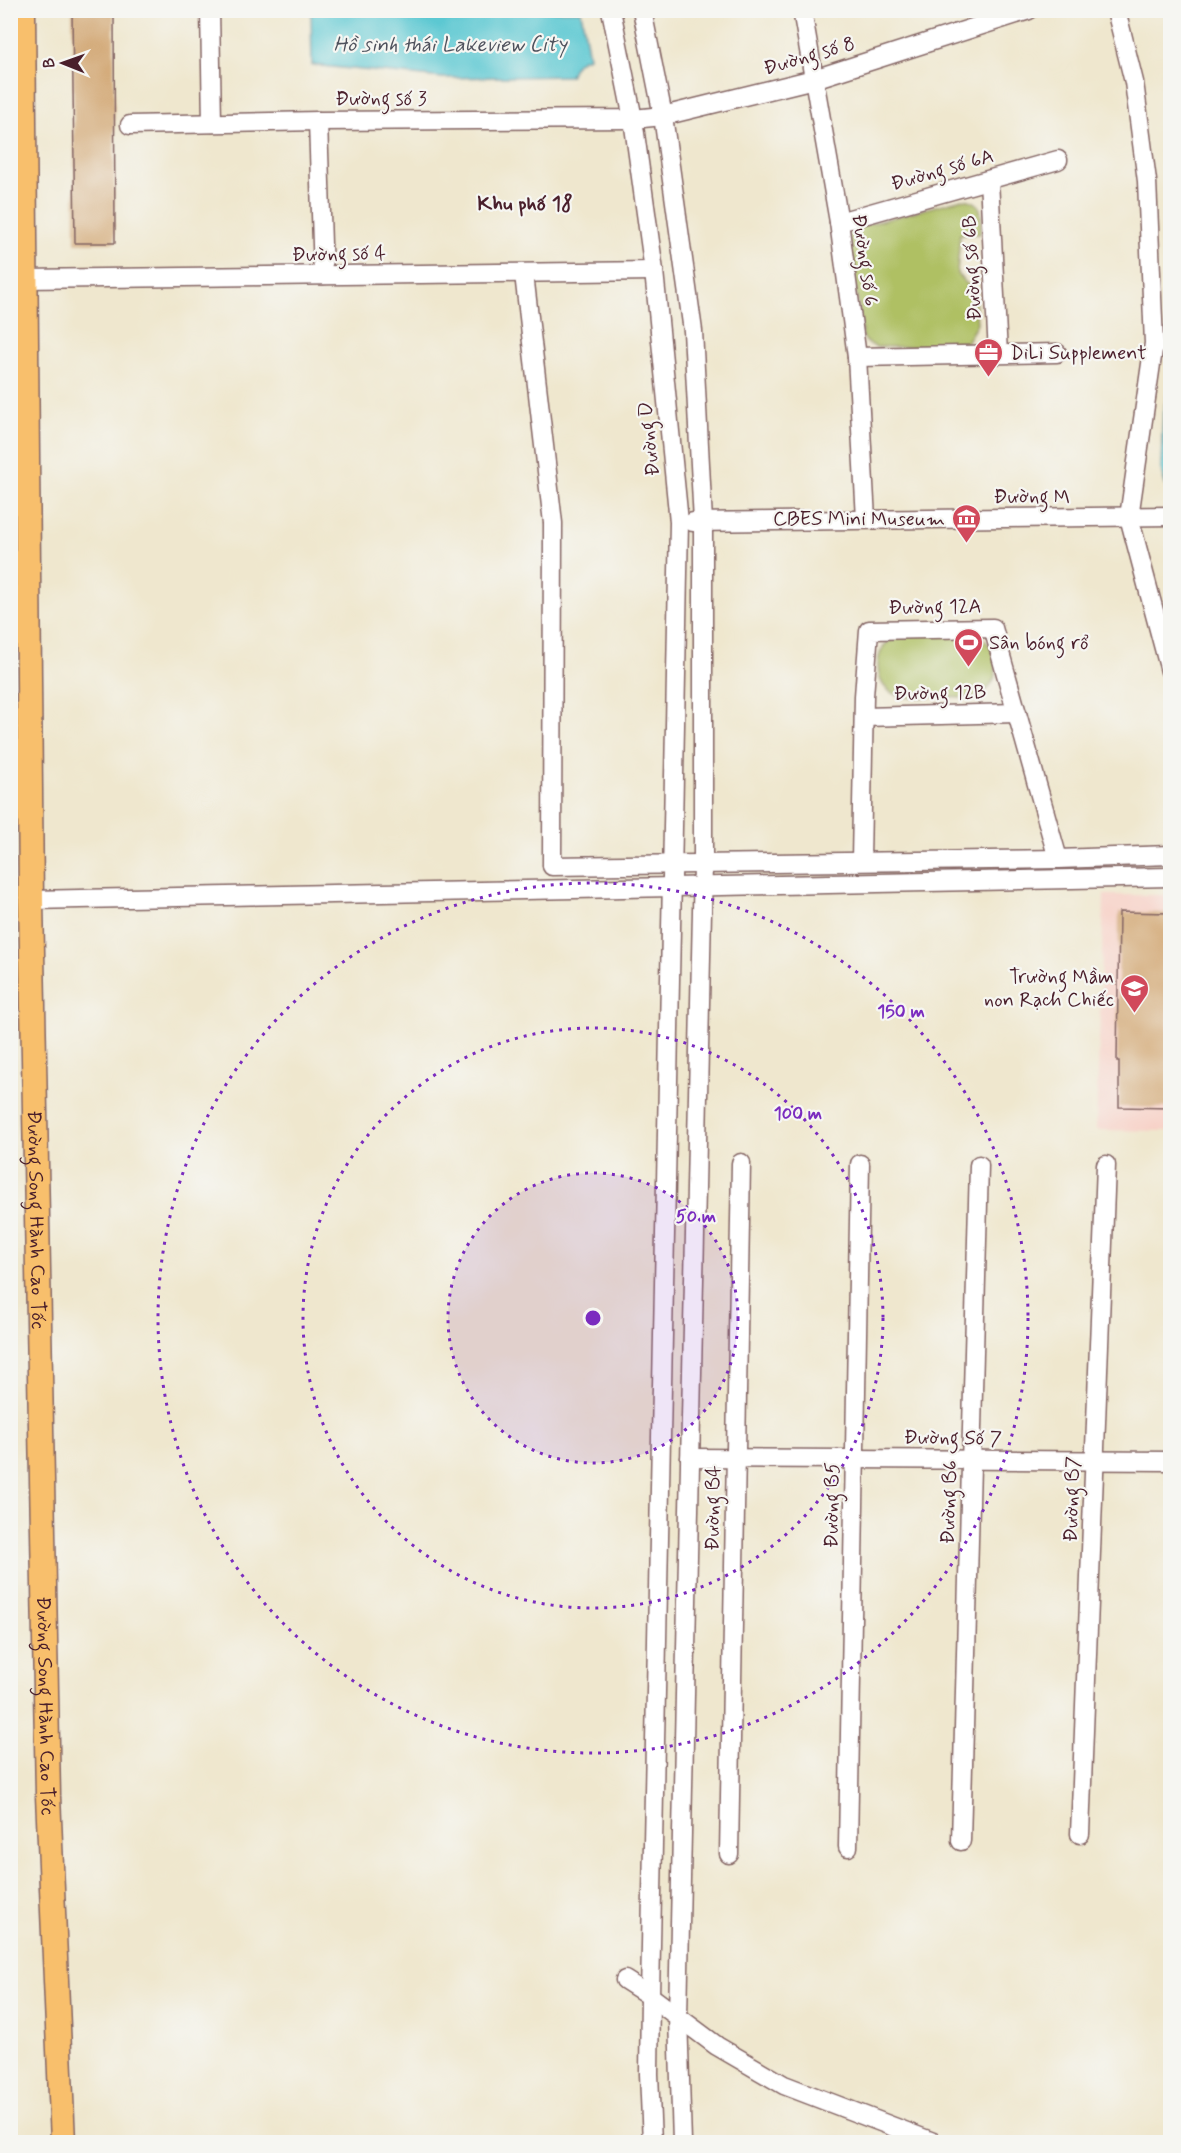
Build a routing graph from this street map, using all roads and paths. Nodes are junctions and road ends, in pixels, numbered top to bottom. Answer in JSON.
{"nodes":[{"id":1,"x":23,"y":10,"type":"edge"},
{"id":2,"x":210,"y":10,"type":"edge"},
{"id":3,"x":610,"y":10,"type":"edge"},
{"id":4,"x":642,"y":10,"type":"edge"},
{"id":5,"x":802,"y":10,"type":"edge"},
{"id":6,"x":1029,"y":10,"type":"edge"},
{"id":7,"x":1116,"y":10,"type":"edge"},
{"id":8,"x":814,"y":79,"type":"junction"},
{"id":9,"x":663,"y":116,"type":"junction"},
{"id":10,"x":633,"y":119,"type":"junction"},
{"id":11,"x":318,"y":121,"type":"junction"},
{"id":12,"x":212,"y":123,"type":"junction"},
{"id":13,"x":130,"y":125,"type":"dead end"},
{"id":14,"x":1058,"y":160,"type":"dead end"},
{"id":15,"x":989,"y":180,"type":"junction"},
{"id":16,"x":838,"y":222,"type":"junction"},
{"id":17,"x":654,"y":271,"type":"junction"},
{"id":18,"x":524,"y":274,"type":"junction"},
{"id":19,"x":323,"y":275,"type":"junction"},
{"id":20,"x":25,"y":279,"type":"junction"},
{"id":21,"x":1057,"y":353,"type":"dead end"},
{"id":22,"x":998,"y":354,"type":"junction"},
{"id":23,"x":857,"y":357,"type":"junction"},
{"id":24,"x":1170,"y":516,"type":"edge"},
{"id":25,"x":1129,"y":518,"type":"junction"},
{"id":26,"x":866,"y":519,"type":"junction"},
{"id":27,"x":679,"y":522,"type":"junction"},
{"id":28,"x":703,"y":522,"type":"junction"},
{"id":29,"x":1170,"y":671,"type":"edge"},
{"id":30,"x":1017,"y":713,"type":"junction"},
{"id":31,"x":864,"y":717,"type":"junction"},
{"id":32,"x":1170,"y":855,"type":"edge"},
{"id":33,"x":1058,"y":860,"type":"junction"},
{"id":34,"x":861,"y":861,"type":"junction"},
{"id":35,"x":703,"y":865,"type":"junction"},
{"id":36,"x":673,"y":866,"type":"junction"},
{"id":37,"x":1170,"y":878,"type":"edge"},
{"id":38,"x":703,"y":886,"type":"junction"},
{"id":39,"x":673,"y":887,"type":"junction"},
{"id":40,"x":31,"y":900,"type":"junction"},
{"id":41,"x":741,"y":1163,"type":"dead end"},
{"id":42,"x":860,"y":1164,"type":"dead end"},
{"id":43,"x":979,"y":1165,"type":"dead end"},
{"id":44,"x":1106,"y":1165,"type":"dead end"},
{"id":45,"x":690,"y":1458,"type":"junction"},
{"id":46,"x":736,"y":1458,"type":"junction"},
{"id":47,"x":854,"y":1458,"type":"junction"},
{"id":48,"x":971,"y":1460,"type":"junction"},
{"id":49,"x":1095,"y":1461,"type":"junction"},
{"id":50,"x":1170,"y":1461,"type":"edge"},
{"id":51,"x":1080,"y":1834,"type":"dead end"},
{"id":52,"x":961,"y":1841,"type":"dead end"},
{"id":53,"x":848,"y":1847,"type":"dead end"},
{"id":54,"x":729,"y":1854,"type":"dead end"},
{"id":55,"x":625,"y":1980,"type":"dead end"},
{"id":56,"x":650,"y":1996,"type":"junction"},
{"id":57,"x":678,"y":2017,"type":"junction"},
{"id":58,"x":63,"y":2142,"type":"edge"},
{"id":59,"x":652,"y":2142,"type":"edge"},
{"id":60,"x":682,"y":2142,"type":"edge"},
{"id":61,"x":933,"y":2142,"type":"edge"}],
"edges":[{"from":1,"to":20,"type":"main road","name":"Đường Song Hành Cao Tốc"},
{"from":2,"to":12,"type":"street"},
{"from":3,"to":10,"type":"street","name":"Đường D"},
{"from":4,"to":9,"type":"street"},
{"from":5,"to":8,"type":"street","name":"Đường số 6"},
{"from":6,"to":8,"type":"street","name":"Đường số 8"},
{"from":7,"to":25,"type":"street"},
{"from":8,"to":9,"type":"street","name":"Đường số 8"},
{"from":8,"to":16,"type":"street","name":"Đường số 6"},
{"from":9,"to":10,"type":"street","name":"Đường số 8"},
{"from":9,"to":28,"type":"street"},
{"from":10,"to":11,"type":"street","name":"Đường số 3"},
{"from":10,"to":17,"type":"street","name":"Đường D"},
{"from":11,"to":12,"type":"street","name":"Đường số 3"},
{"from":11,"to":19,"type":"street"},
{"from":12,"to":13,"type":"street","name":"Đường số 3"},
{"from":14,"to":15,"type":"street","name":"Đường số 6A"},
{"from":15,"to":16,"type":"street","name":"Đường số 6A"},
{"from":15,"to":22,"type":"street","name":"Đường số 6B"},
{"from":16,"to":23,"type":"street","name":"Đường số 6"},
{"from":17,"to":18,"type":"street","name":"Đường số 4"},
{"from":17,"to":27,"type":"street","name":"Đường D"},
{"from":18,"to":19,"type":"street","name":"Đường số 4"},
{"from":18,"to":36,"type":"street"},
{"from":19,"to":20,"type":"street","name":"Đường số 4"},
{"from":20,"to":40,"type":"main road","name":"Đường Song Hành Cao Tốc"},
{"from":21,"to":22,"type":"street"},
{"from":22,"to":23,"type":"street"},
{"from":23,"to":26,"type":"street","name":"Đường số 6"},
{"from":24,"to":25,"type":"street","name":"Đường M"},
{"from":25,"to":26,"type":"street","name":"Đường M"},
{"from":25,"to":29,"type":"street"},
{"from":26,"to":28,"type":"street","name":"Đường M"},
{"from":27,"to":28,"type":"street","name":"Đường M"},
{"from":27,"to":36,"type":"street","name":"Đường D"},
{"from":28,"to":35,"type":"street"},
{"from":30,"to":31,"type":"street","name":"Đường 12B"},
{"from":30,"to":31,"type":"street","name":"Đường 12A"},
{"from":30,"to":33,"type":"street","name":"Đường 12A"},
{"from":31,"to":34,"type":"street","name":"Đường 12A"},
{"from":32,"to":33,"type":"street"},
{"from":33,"to":34,"type":"street"},
{"from":34,"to":35,"type":"street"},
{"from":35,"to":36,"type":"street"},
{"from":35,"to":38,"type":"street"},
{"from":36,"to":39,"type":"street","name":"Đường D"},
{"from":37,"to":38,"type":"street"},
{"from":38,"to":39,"type":"street"},
{"from":38,"to":45,"type":"street"},
{"from":39,"to":40,"type":"street"},
{"from":39,"to":56,"type":"street","name":"Đường D"},
{"from":40,"to":58,"type":"main road","name":"Đường Song Hành Cao Tốc"},
{"from":41,"to":46,"type":"street","name":"Đường B4"},
{"from":42,"to":47,"type":"street","name":"Đường B5"},
{"from":43,"to":48,"type":"street","name":"Đường B6"},
{"from":44,"to":49,"type":"street","name":"Đường B7"},
{"from":45,"to":46,"type":"street","name":"Đường Số 7"},
{"from":45,"to":57,"type":"street"},
{"from":46,"to":47,"type":"street","name":"Đường Số 7"},
{"from":46,"to":54,"type":"street","name":"Đường B4"},
{"from":47,"to":48,"type":"street","name":"Đường Số 7"},
{"from":47,"to":53,"type":"street","name":"Đường B5"},
{"from":48,"to":49,"type":"street","name":"Đường Số 7"},
{"from":48,"to":52,"type":"street","name":"Đường B6"},
{"from":49,"to":50,"type":"street","name":"Đường Số 7"},
{"from":49,"to":51,"type":"street","name":"Đường B7"},
{"from":55,"to":56,"type":"street"},
{"from":56,"to":57,"type":"street"},
{"from":56,"to":59,"type":"street","name":"Đường D"},
{"from":57,"to":60,"type":"street"},
{"from":57,"to":61,"type":"street"}]}
